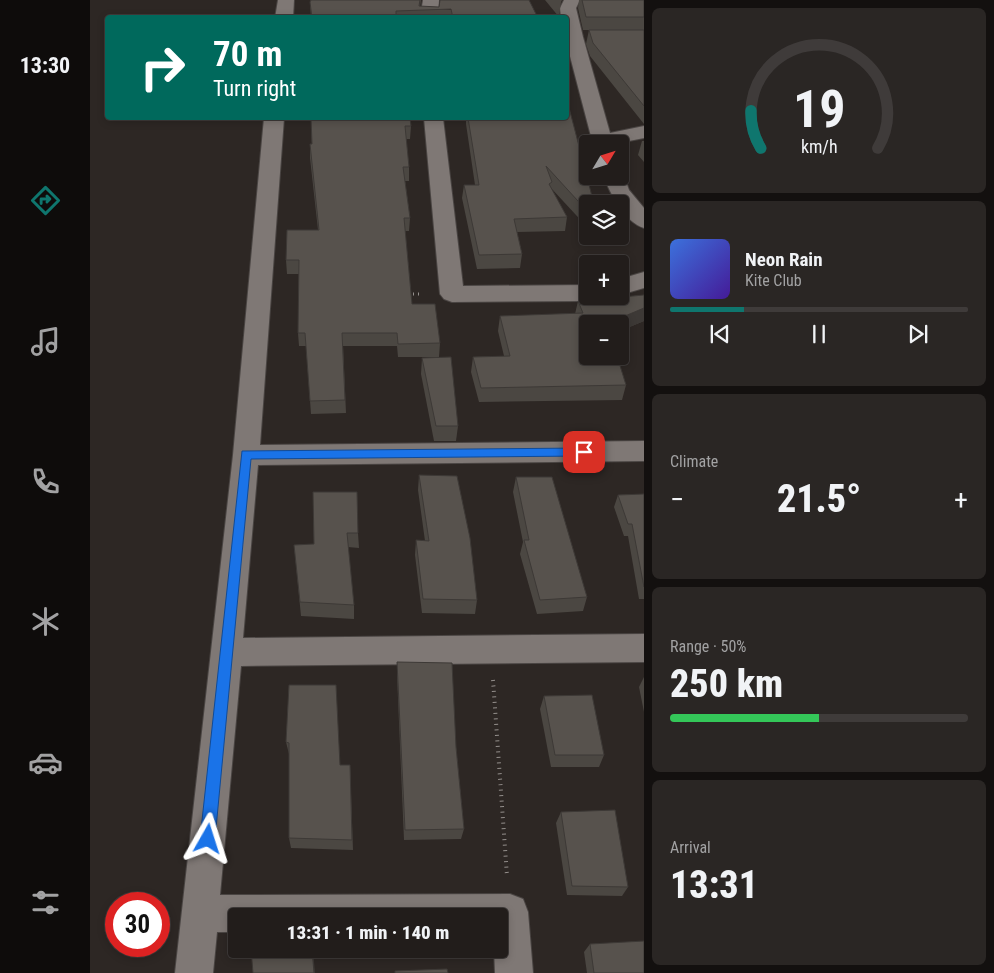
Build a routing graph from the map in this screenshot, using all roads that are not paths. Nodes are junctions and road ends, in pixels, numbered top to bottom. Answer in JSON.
{"nodes":[{"id":1,"x":286,"y":0,"type":"edge"},
{"id":2,"x":431,"y":0,"type":"edge"},
{"id":3,"x":572,"y":0,"type":"edge"},
{"id":4,"x":284,"y":15,"type":"edge"},
{"id":5,"x":429,"y":15,"type":"edge"},
{"id":6,"x":568,"y":15,"type":"edge"},
{"id":7,"x":569,"y":22,"type":"edge"},
{"id":8,"x":570,"y":37,"type":"edge"},
{"id":9,"x":594,"y":37,"type":"edge"},
{"id":10,"x":274,"y":120,"type":"edge"},
{"id":11,"x":433,"y":120,"type":"edge"},
{"id":12,"x":644,"y":132,"type":"edge"},
{"id":13,"x":600,"y":135,"type":"edge"},
{"id":14,"x":629,"y":136,"type":"edge"},
{"id":15,"x":617,"y":185,"type":"edge"},
{"id":16,"x":644,"y":221,"type":"edge"},
{"id":17,"x":644,"y":280,"type":"edge"},
{"id":18,"x":629,"y":284,"type":"edge"},
{"id":19,"x":579,"y":293,"type":"edge"},
{"id":20,"x":644,"y":451,"type":"edge"},
{"id":21,"x":246,"y":454,"type":"junction"},
{"id":22,"x":644,"y":648,"type":"edge"},
{"id":23,"x":226,"y":652,"type":"junction"},
{"id":24,"x":200,"y":914,"type":"junction"},
{"id":25,"x":194,"y":973,"type":"edge"},
{"id":26,"x":514,"y":973,"type":"edge"}],
"edges":[{"from":1,"to":4,"type":"street"},
{"from":2,"to":5,"type":"street"},
{"from":3,"to":6,"type":"street"},
{"from":7,"to":8,"type":"street"},
{"from":8,"to":9,"type":"street"},
{"from":8,"to":13,"type":"street"},
{"from":10,"to":21,"type":"street"},
{"from":11,"to":19,"type":"street"},
{"from":12,"to":14,"type":"street"},
{"from":15,"to":16,"type":"street"},
{"from":17,"to":18,"type":"street"},
{"from":20,"to":21,"type":"street"},
{"from":21,"to":23,"type":"street"},
{"from":22,"to":23,"type":"street"},
{"from":23,"to":24,"type":"street"},
{"from":24,"to":25,"type":"street"},
{"from":24,"to":26,"type":"street"}]}
